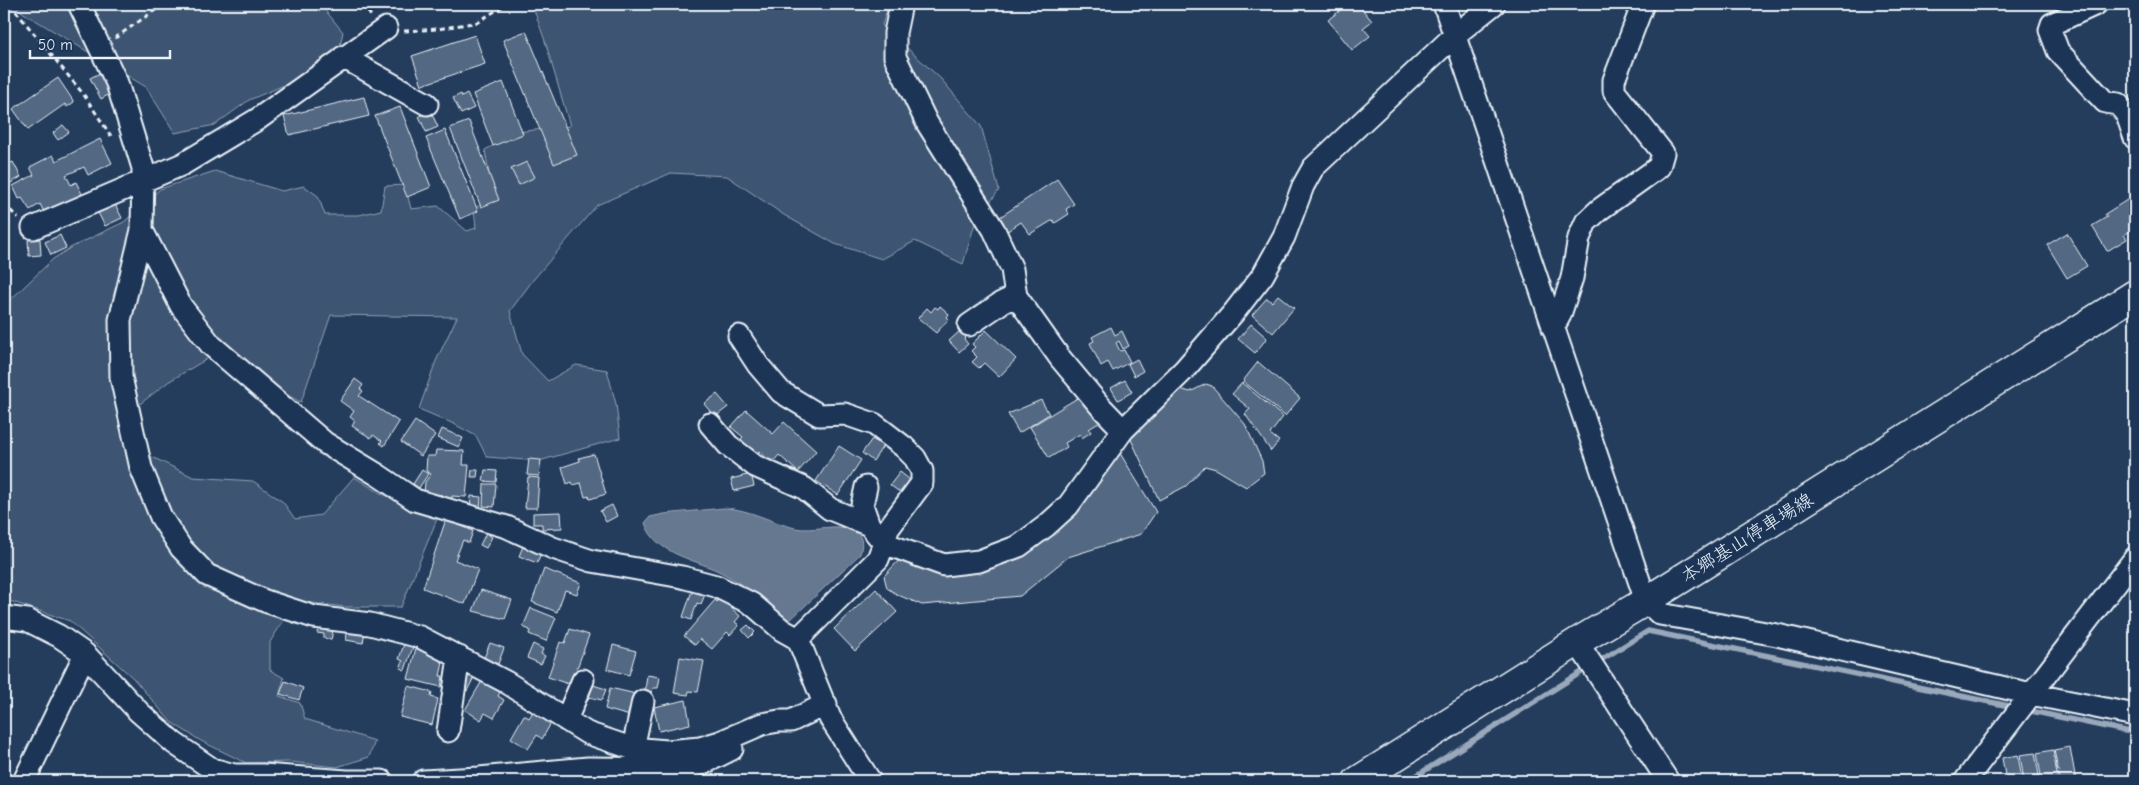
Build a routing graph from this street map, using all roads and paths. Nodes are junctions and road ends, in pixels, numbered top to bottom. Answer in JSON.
{"nodes":[{"id":1,"x":10,"y":4,"type":"edge"},
{"id":2,"x":79,"y":4,"type":"edge"},
{"id":3,"x":164,"y":4,"type":"edge"},
{"id":4,"x":364,"y":4,"type":"edge"},
{"id":5,"x":506,"y":4,"type":"edge"},
{"id":6,"x":902,"y":4,"type":"edge"},
{"id":7,"x":1444,"y":4,"type":"edge"},
{"id":8,"x":1494,"y":4,"type":"edge"},
{"id":9,"x":1643,"y":4,"type":"edge"},
{"id":10,"x":2096,"y":4,"type":"edge"},
{"id":11,"x":386,"y":28,"type":"junction"},
{"id":12,"x":1456,"y":35,"type":"junction"},
{"id":13,"x":101,"y":49,"type":"junction"},
{"id":14,"x":343,"y":57,"type":"junction"},
{"id":15,"x":427,"y":104,"type":"dead end"},
{"id":16,"x":2135,"y":138,"type":"edge"},
{"id":17,"x":114,"y":140,"type":"dead end"},
{"id":18,"x":142,"y":181,"type":"junction"},
{"id":19,"x":9,"y":210,"type":"dead end"},
{"id":20,"x":4,"y":212,"type":"edge"},
{"id":21,"x":33,"y":228,"type":"dead end"},
{"id":22,"x":142,"y":230,"type":"junction"},
{"id":23,"x":2135,"y":294,"type":"edge"},
{"id":24,"x":1016,"y":296,"type":"junction"},
{"id":25,"x":970,"y":325,"type":"dead end"},
{"id":26,"x":1553,"y":328,"type":"junction"},
{"id":27,"x":739,"y":336,"type":"dead end"},
{"id":28,"x":710,"y":424,"type":"dead end"},
{"id":29,"x":1123,"y":430,"type":"junction"},
{"id":30,"x":866,"y":488,"type":"dead end"},
{"id":31,"x":869,"y":525,"type":"junction"},
{"id":32,"x":884,"y":543,"type":"junction"},
{"id":33,"x":2135,"y":558,"type":"edge"},
{"id":34,"x":1646,"y":601,"type":"junction"},
{"id":35,"x":4,"y":617,"type":"edge"},
{"id":36,"x":798,"y":639,"type":"junction"},
{"id":37,"x":1577,"y":642,"type":"junction"},
{"id":38,"x":85,"y":654,"type":"junction"},
{"id":39,"x":459,"y":657,"type":"junction"},
{"id":40,"x":583,"y":680,"type":"dead end"},
{"id":41,"x":2031,"y":694,"type":"junction"},
{"id":42,"x":643,"y":701,"type":"dead end"},
{"id":43,"x":826,"y":704,"type":"junction"},
{"id":44,"x":2135,"y":715,"type":"edge"},
{"id":45,"x":566,"y":720,"type":"junction"},
{"id":46,"x":791,"y":721,"type":"junction"},
{"id":47,"x":448,"y":731,"type":"dead end"},
{"id":48,"x":631,"y":748,"type":"junction"},
{"id":49,"x":588,"y":775,"type":"edge"},
{"id":50,"x":479,"y":780,"type":"edge"},
{"id":51,"x":24,"y":781,"type":"edge"},
{"id":52,"x":382,"y":781,"type":"edge"},
{"id":53,"x":422,"y":781,"type":"edge"},
{"id":54,"x":870,"y":781,"type":"edge"},
{"id":55,"x":1358,"y":781,"type":"edge"},
{"id":56,"x":1668,"y":781,"type":"edge"},
{"id":57,"x":1965,"y":781,"type":"edge"}],
"edges":[{"from":1,"to":17,"type":"path"},
{"from":2,"to":13,"type":"street"},
{"from":3,"to":13,"type":"path"},
{"from":4,"to":11,"type":"path"},
{"from":5,"to":11,"type":"path"},
{"from":6,"to":24,"type":"street"},
{"from":7,"to":12,"type":"street"},
{"from":8,"to":12,"type":"street"},
{"from":9,"to":26,"type":"street"},
{"from":10,"to":16,"type":"street"},
{"from":11,"to":14,"type":"street"},
{"from":12,"to":26,"type":"street"},
{"from":12,"to":29,"type":"street"},
{"from":13,"to":18,"type":"street"},
{"from":14,"to":15,"type":"street"},
{"from":14,"to":18,"type":"street"},
{"from":18,"to":21,"type":"street"},
{"from":18,"to":22,"type":"street"},
{"from":19,"to":20,"type":"path"},
{"from":22,"to":36,"type":"street"},
{"from":22,"to":39,"type":"street"},
{"from":23,"to":34,"type":"main road","name":"本郷基山停車場線"},
{"from":24,"to":25,"type":"street"},
{"from":24,"to":29,"type":"street"},
{"from":26,"to":34,"type":"street"},
{"from":27,"to":32,"type":"street"},
{"from":28,"to":31,"type":"street"},
{"from":29,"to":32,"type":"street"},
{"from":30,"to":31,"type":"street"},
{"from":31,"to":32,"type":"street"},
{"from":32,"to":36,"type":"street"},
{"from":33,"to":41,"type":"street"},
{"from":34,"to":37,"type":"main road","name":"本郷基山停車場線"},
{"from":34,"to":41,"type":"street"},
{"from":35,"to":38,"type":"street"},
{"from":36,"to":43,"type":"street"},
{"from":37,"to":55,"type":"main road","name":"本郷基山停車場線"},
{"from":37,"to":56,"type":"street"},
{"from":38,"to":51,"type":"street"},
{"from":38,"to":52,"type":"street"},
{"from":39,"to":45,"type":"street"},
{"from":39,"to":47,"type":"street"},
{"from":40,"to":45,"type":"street"},
{"from":41,"to":44,"type":"street"},
{"from":41,"to":57,"type":"street"},
{"from":42,"to":48,"type":"street"},
{"from":43,"to":46,"type":"street"},
{"from":43,"to":54,"type":"street"},
{"from":45,"to":48,"type":"street"},
{"from":46,"to":48,"type":"street"},
{"from":46,"to":49,"type":"street"},
{"from":49,"to":50,"type":"street"},
{"from":50,"to":53,"type":"street"}]}
